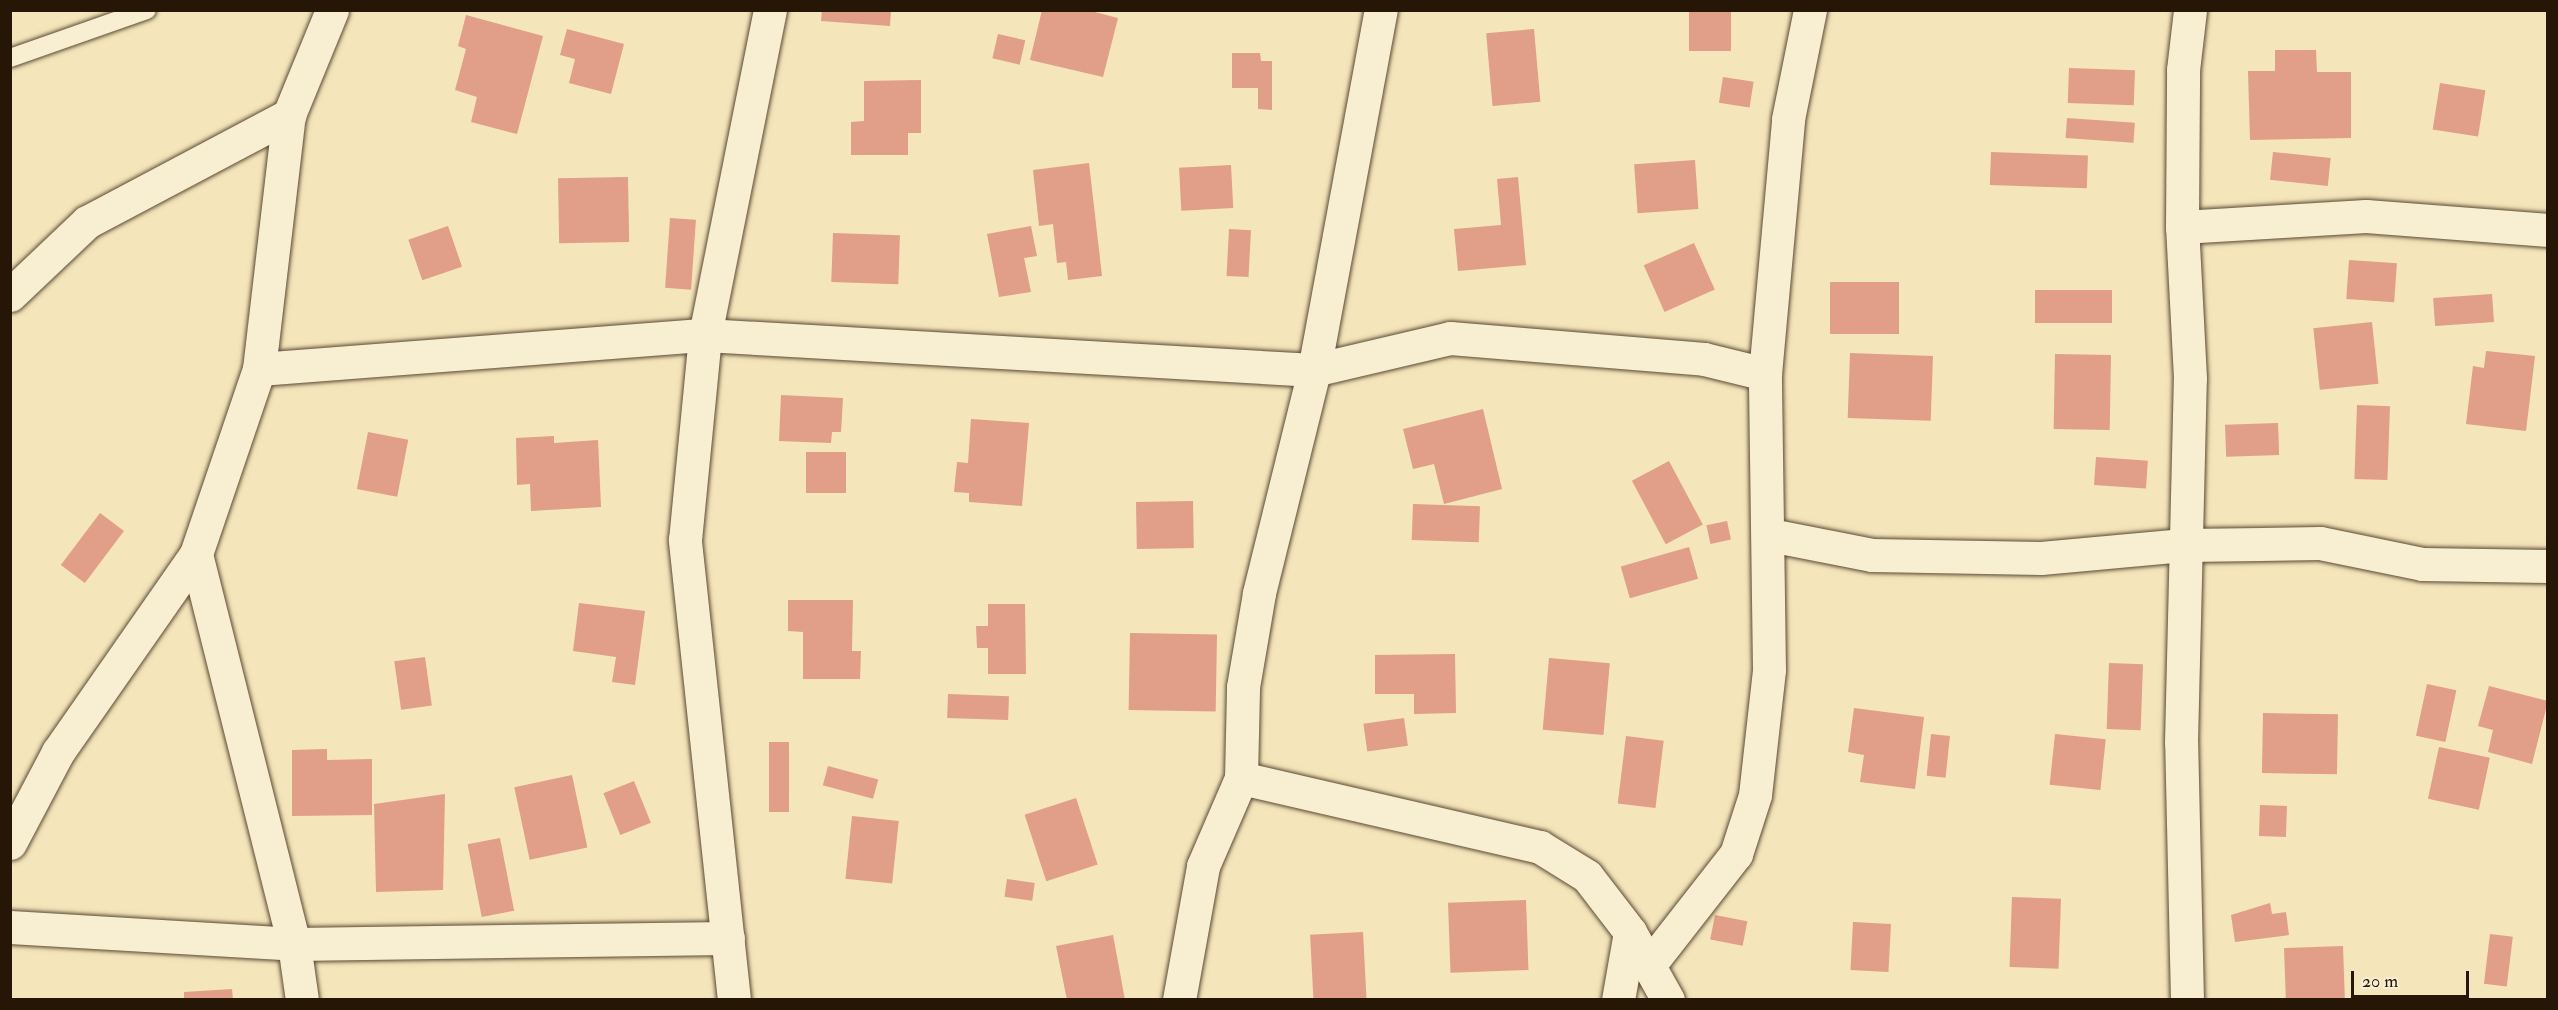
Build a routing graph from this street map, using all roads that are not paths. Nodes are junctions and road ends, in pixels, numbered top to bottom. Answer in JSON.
{"nodes":[{"id":1,"x":147,"y":10,"type":"edge"},
{"id":2,"x":332,"y":10,"type":"edge"},
{"id":3,"x":770,"y":10,"type":"edge"},
{"id":4,"x":1381,"y":10,"type":"edge"},
{"id":5,"x":1810,"y":10,"type":"edge"},
{"id":6,"x":2190,"y":10,"type":"edge"},
{"id":7,"x":10,"y":58,"type":"edge"},
{"id":8,"x":289,"y":115,"type":"junction"},
{"id":9,"x":2182,"y":227,"type":"junction"},
{"id":10,"x":2547,"y":231,"type":"edge"},
{"id":11,"x":10,"y":295,"type":"edge"},
{"id":12,"x":705,"y":335,"type":"junction"},
{"id":13,"x":259,"y":369,"type":"junction"},
{"id":14,"x":1314,"y":370,"type":"junction"},
{"id":15,"x":1765,"y":374,"type":"junction"},
{"id":16,"x":1770,"y":535,"type":"junction"},
{"id":17,"x":2183,"y":545,"type":"junction"},
{"id":18,"x":196,"y":554,"type":"junction"},
{"id":19,"x":2547,"y":566,"type":"edge"},
{"id":20,"x":1241,"y":778,"type":"junction"},
{"id":21,"x":10,"y":843,"type":"edge"},
{"id":22,"x":10,"y":927,"type":"edge"},
{"id":23,"x":1630,"y":932,"type":"junction"},
{"id":24,"x":728,"y":939,"type":"junction"},
{"id":25,"x":294,"y":944,"type":"junction"},
{"id":26,"x":1650,"y":964,"type":"junction"},
{"id":27,"x":302,"y":999,"type":"edge"},
{"id":28,"x":734,"y":999,"type":"edge"},
{"id":29,"x":1179,"y":999,"type":"edge"},
{"id":30,"x":1618,"y":999,"type":"edge"},
{"id":31,"x":1668,"y":999,"type":"edge"},
{"id":32,"x":2187,"y":999,"type":"edge"}],
"edges":[{"from":1,"to":7,"type":"lane"},
{"from":2,"to":8,"type":"street"},
{"from":3,"to":12,"type":"street"},
{"from":4,"to":14,"type":"street"},
{"from":5,"to":15,"type":"street"},
{"from":6,"to":9,"type":"street"},
{"from":8,"to":11,"type":"street"},
{"from":8,"to":13,"type":"street"},
{"from":9,"to":10,"type":"street"},
{"from":9,"to":17,"type":"street"},
{"from":12,"to":13,"type":"street"},
{"from":12,"to":14,"type":"street"},
{"from":12,"to":24,"type":"street"},
{"from":13,"to":18,"type":"street"},
{"from":14,"to":15,"type":"street"},
{"from":14,"to":20,"type":"street"},
{"from":15,"to":16,"type":"street"},
{"from":16,"to":17,"type":"street"},
{"from":16,"to":26,"type":"street"},
{"from":17,"to":19,"type":"street"},
{"from":17,"to":32,"type":"street"},
{"from":18,"to":21,"type":"street"},
{"from":18,"to":25,"type":"street"},
{"from":20,"to":23,"type":"street"},
{"from":20,"to":29,"type":"street"},
{"from":22,"to":25,"type":"street"},
{"from":23,"to":26,"type":"street"},
{"from":23,"to":30,"type":"street"},
{"from":24,"to":25,"type":"street"},
{"from":24,"to":28,"type":"street"},
{"from":25,"to":27,"type":"street"},
{"from":26,"to":31,"type":"street"}]}
